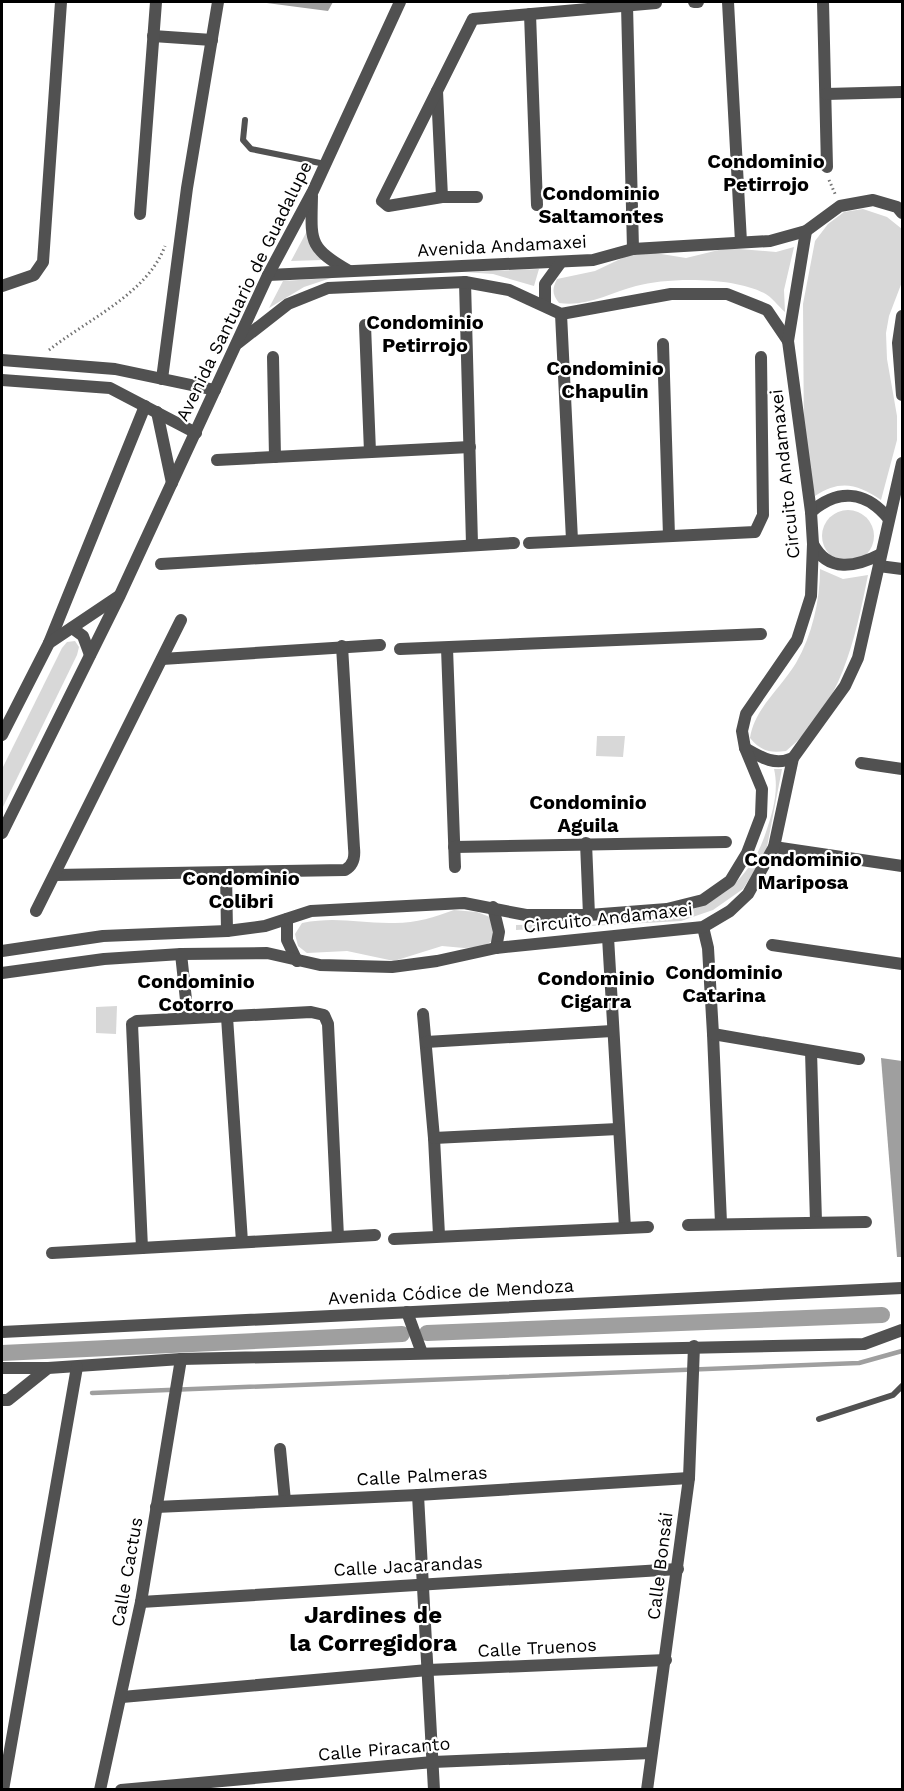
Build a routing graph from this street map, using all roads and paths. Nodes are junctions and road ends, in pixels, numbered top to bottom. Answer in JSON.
{"nodes":[{"id":1,"x":61,"y":2,"type":"edge"},
{"id":2,"x":156,"y":2,"type":"edge"},
{"id":3,"x":218,"y":2,"type":"edge"},
{"id":4,"x":400,"y":2,"type":"edge"},
{"id":5,"x":728,"y":2,"type":"edge"},
{"id":6,"x":823,"y":2,"type":"edge"},
{"id":7,"x":656,"y":3,"type":"dead end"},
{"id":8,"x":627,"y":5,"type":"junction"},
{"id":9,"x":530,"y":14,"type":"junction"},
{"id":10,"x":153,"y":36,"type":"junction"},
{"id":11,"x":212,"y":40,"type":"junction"},
{"id":12,"x":437,"y":89,"type":"junction"},
{"id":13,"x":903,"y":92,"type":"edge"},
{"id":14,"x":826,"y":94,"type":"junction"},
{"id":15,"x":245,"y":120,"type":"dead end"},
{"id":16,"x":325,"y":164,"type":"junction"},
{"id":17,"x":827,"y":167,"type":"joint"},
{"id":18,"x":313,"y":191,"type":"junction"},
{"id":19,"x":442,"y":197,"type":"junction"},
{"id":20,"x":477,"y":197,"type":"dead end"},
{"id":21,"x":537,"y":205,"type":"dead end"},
{"id":22,"x":840,"y":206,"type":"junction"},
{"id":23,"x":901,"y":206,"type":"edge"},
{"id":24,"x":140,"y":214,"type":"dead end"},
{"id":25,"x":806,"y":231,"type":"junction"},
{"id":26,"x":167,"y":240,"type":"dead end"},
{"id":27,"x":741,"y":242,"type":"junction"},
{"id":28,"x":633,"y":249,"type":"junction"},
{"id":29,"x":561,"y":261,"type":"junction"},
{"id":30,"x":351,"y":271,"type":"junction"},
{"id":31,"x":268,"y":275,"type":"junction"},
{"id":32,"x":465,"y":282,"type":"junction"},
{"id":33,"x":2,"y":286,"type":"edge"},
{"id":34,"x":545,"y":306,"type":"junction"},
{"id":35,"x":561,"y":314,"type":"junction"},
{"id":36,"x":903,"y":316,"type":"edge"},
{"id":37,"x":365,"y":325,"type":"dead end"},
{"id":38,"x":788,"y":341,"type":"junction"},
{"id":39,"x":237,"y":344,"type":"junction"},
{"id":40,"x":663,"y":344,"type":"dead end"},
{"id":41,"x":273,"y":357,"type":"dead end"},
{"id":42,"x":761,"y":357,"type":"dead end"},
{"id":43,"x":2,"y":360,"type":"edge"},
{"id":44,"x":33,"y":362,"type":"junction"},
{"id":45,"x":902,"y":366,"type":"edge"},
{"id":46,"x":162,"y":379,"type":"junction"},
{"id":47,"x":2,"y":380,"type":"edge"},
{"id":48,"x":215,"y":390,"type":"junction"},
{"id":49,"x":903,"y":395,"type":"edge"},
{"id":50,"x":145,"y":406,"type":"junction"},
{"id":51,"x":157,"y":412,"type":"junction"},
{"id":52,"x":196,"y":433,"type":"junction"},
{"id":53,"x":470,"y":447,"type":"junction"},
{"id":54,"x":370,"y":452,"type":"junction"},
{"id":55,"x":275,"y":457,"type":"junction"},
{"id":56,"x":217,"y":460,"type":"dead end"},
{"id":57,"x":903,"y":463,"type":"edge"},
{"id":58,"x":172,"y":483,"type":"junction"},
{"id":59,"x":810,"y":512,"type":"junction"},
{"id":60,"x":888,"y":518,"type":"junction"},
{"id":61,"x":669,"y":536,"type":"junction"},
{"id":62,"x":572,"y":540,"type":"junction"},
{"id":63,"x":514,"y":543,"type":"dead end"},
{"id":64,"x":529,"y":543,"type":"dead end"},
{"id":65,"x":472,"y":544,"type":"junction"},
{"id":66,"x":813,"y":544,"type":"junction"},
{"id":67,"x":161,"y":564,"type":"dead end"},
{"id":68,"x":888,"y":564,"type":"edge"},
{"id":69,"x":120,"y":595,"type":"junction"},
{"id":70,"x":181,"y":620,"type":"dead end"},
{"id":71,"x":72,"y":628,"type":"junction"},
{"id":72,"x":761,"y":634,"type":"dead end"},
{"id":73,"x":49,"y":643,"type":"junction"},
{"id":74,"x":381,"y":645,"type":"dead end"},
{"id":75,"x":342,"y":646,"type":"junction"},
{"id":76,"x":447,"y":648,"type":"junction"},
{"id":77,"x":400,"y":649,"type":"dead end"},
{"id":78,"x":90,"y":655,"type":"junction"},
{"id":79,"x":162,"y":658,"type":"junction"},
{"id":80,"x":2,"y":735,"type":"edge"},
{"id":81,"x":746,"y":748,"type":"junction"},
{"id":82,"x":793,"y":758,"type":"junction"},
{"id":83,"x":861,"y":763,"type":"dead end"},
{"id":84,"x":903,"y":769,"type":"edge"},
{"id":85,"x":2,"y":833,"type":"edge"},
{"id":86,"x":726,"y":842,"type":"dead end"},
{"id":87,"x":586,"y":843,"type":"junction"},
{"id":88,"x":454,"y":847,"type":"junction"},
{"id":89,"x":774,"y":847,"type":"junction"},
{"id":90,"x":903,"y":866,"type":"edge"},
{"id":91,"x":455,"y":867,"type":"dead end"},
{"id":92,"x":226,"y":873,"type":"junction"},
{"id":93,"x":55,"y":875,"type":"junction"},
{"id":94,"x":493,"y":907,"type":"junction"},
{"id":95,"x":36,"y":911,"type":"dead end"},
{"id":96,"x":589,"y":915,"type":"junction"},
{"id":97,"x":287,"y":919,"type":"junction"},
{"id":98,"x":703,"y":927,"type":"junction"},
{"id":99,"x":227,"y":931,"type":"junction"},
{"id":100,"x":608,"y":937,"type":"junction"},
{"id":101,"x":772,"y":945,"type":"dead end"},
{"id":102,"x":496,"y":948,"type":"junction"},
{"id":103,"x":2,"y":951,"type":"edge"},
{"id":104,"x":181,"y":954,"type":"junction"},
{"id":105,"x":297,"y":961,"type":"junction"},
{"id":106,"x":903,"y":964,"type":"edge"},
{"id":107,"x":2,"y":973,"type":"edge"},
{"id":108,"x":423,"y":1014,"type":"dead end"},
{"id":109,"x":227,"y":1017,"type":"junction"},
{"id":110,"x":188,"y":1018,"type":"junction"},
{"id":111,"x":612,"y":1031,"type":"junction"},
{"id":112,"x":713,"y":1034,"type":"junction"},
{"id":113,"x":426,"y":1042,"type":"junction"},
{"id":114,"x":811,"y":1051,"type":"junction"},
{"id":115,"x":859,"y":1059,"type":"dead end"},
{"id":116,"x":618,"y":1129,"type":"junction"},
{"id":117,"x":434,"y":1138,"type":"junction"},
{"id":118,"x":816,"y":1222,"type":"junction"},
{"id":119,"x":866,"y":1222,"type":"dead end"},
{"id":120,"x":721,"y":1223,"type":"junction"},
{"id":121,"x":688,"y":1225,"type":"dead end"},
{"id":122,"x":648,"y":1227,"type":"dead end"},
{"id":123,"x":624,"y":1228,"type":"junction"},
{"id":124,"x":375,"y":1235,"type":"dead end"},
{"id":125,"x":439,"y":1235,"type":"junction"},
{"id":126,"x":339,"y":1237,"type":"junction"},
{"id":127,"x":394,"y":1239,"type":"dead end"},
{"id":128,"x":242,"y":1242,"type":"junction"},
{"id":129,"x":142,"y":1248,"type":"junction"},
{"id":130,"x":52,"y":1252,"type":"dead end"},
{"id":131,"x":903,"y":1288,"type":"edge"},
{"id":132,"x":407,"y":1312,"type":"junction"},
{"id":133,"x":903,"y":1330,"type":"edge"},
{"id":134,"x":2,"y":1332,"type":"edge"},
{"id":135,"x":694,"y":1346,"type":"junction"},
{"id":136,"x":422,"y":1353,"type":"junction"},
{"id":137,"x":181,"y":1359,"type":"junction"},
{"id":138,"x":78,"y":1367,"type":"junction"},
{"id":139,"x":2,"y":1368,"type":"edge"},
{"id":140,"x":48,"y":1368,"type":"junction"},
{"id":141,"x":903,"y":1386,"type":"edge"},
{"id":142,"x":2,"y":1400,"type":"edge"},
{"id":143,"x":819,"y":1419,"type":"dead end"},
{"id":144,"x":280,"y":1449,"type":"dead end"},
{"id":145,"x":689,"y":1478,"type":"junction"},
{"id":146,"x":418,"y":1495,"type":"junction"},
{"id":147,"x":285,"y":1501,"type":"junction"},
{"id":148,"x":156,"y":1507,"type":"junction"},
{"id":149,"x":678,"y":1569,"type":"junction"},
{"id":150,"x":423,"y":1583,"type":"junction"},
{"id":151,"x":141,"y":1602,"type":"junction"},
{"id":152,"x":666,"y":1660,"type":"junction"},
{"id":153,"x":428,"y":1670,"type":"junction"},
{"id":154,"x":122,"y":1697,"type":"junction"},
{"id":155,"x":651,"y":1753,"type":"junction"},
{"id":156,"x":433,"y":1762,"type":"junction"},
{"id":157,"x":3,"y":1790,"type":"edge"},
{"id":158,"x":100,"y":1790,"type":"edge"},
{"id":159,"x":121,"y":1790,"type":"edge"},
{"id":160,"x":434,"y":1790,"type":"edge"},
{"id":161,"x":647,"y":1790,"type":"edge"}],
"edges":[{"from":1,"to":33,"type":"street"},
{"from":2,"to":10,"type":"street"},
{"from":3,"to":11,"type":"street"},
{"from":4,"to":16,"type":"street","name":"Avenida Santuario de Guadalupe"},
{"from":5,"to":27,"type":"street"},
{"from":6,"to":14,"type":"street"},
{"from":7,"to":8,"type":"street"},
{"from":8,"to":9,"type":"street"},
{"from":8,"to":28,"type":"street"},
{"from":9,"to":12,"type":"street"},
{"from":9,"to":21,"type":"street"},
{"from":10,"to":11,"type":"street"},
{"from":10,"to":24,"type":"street"},
{"from":11,"to":46,"type":"street"},
{"from":12,"to":19,"type":"street"},
{"from":12,"to":19,"type":"street"},
{"from":13,"to":14,"type":"street"},
{"from":14,"to":17,"type":"street"},
{"from":15,"to":16,"type":"lane"},
{"from":16,"to":18,"type":"street","name":"Avenida Santuario de Guadalupe"},
{"from":17,"to":22,"type":"path"},
{"from":18,"to":30,"type":"street"},
{"from":18,"to":31,"type":"street","name":"Avenida Santuario de Guadalupe"},
{"from":19,"to":20,"type":"street"},
{"from":22,"to":23,"type":"street"},
{"from":22,"to":25,"type":"street"},
{"from":25,"to":27,"type":"street","name":"Avenida Andamaxei"},
{"from":25,"to":38,"type":"street","name":"Circuito Andamaxei"},
{"from":26,"to":44,"type":"path"},
{"from":27,"to":28,"type":"street","name":"Avenida Andamaxei"},
{"from":28,"to":29,"type":"street","name":"Avenida Andamaxei"},
{"from":29,"to":30,"type":"street","name":"Avenida Andamaxei"},
{"from":29,"to":34,"type":"street"},
{"from":30,"to":31,"type":"street","name":"Avenida Andamaxei"},
{"from":31,"to":39,"type":"street","name":"Avenida Santuario de Guadalupe"},
{"from":32,"to":34,"type":"street","name":"Avenida Andamaxei"},
{"from":32,"to":39,"type":"street","name":"Avenida Andamaxei"},
{"from":32,"to":53,"type":"street"},
{"from":34,"to":35,"type":"street","name":"Avenida Andamaxei"},
{"from":35,"to":38,"type":"street"},
{"from":35,"to":62,"type":"street"},
{"from":36,"to":45,"type":"street"},
{"from":37,"to":54,"type":"street"},
{"from":38,"to":59,"type":"street","name":"Circuito Andamaxei"},
{"from":39,"to":48,"type":"street","name":"Avenida Santuario de Guadalupe"},
{"from":40,"to":61,"type":"street"},
{"from":41,"to":55,"type":"street"},
{"from":42,"to":61,"type":"street"},
{"from":43,"to":44,"type":"street"},
{"from":44,"to":46,"type":"street"},
{"from":45,"to":49,"type":"street"},
{"from":46,"to":48,"type":"street"},
{"from":47,"to":50,"type":"street"},
{"from":48,"to":52,"type":"street","name":"Avenida Santuario de Guadalupe"},
{"from":50,"to":51,"type":"street"},
{"from":50,"to":73,"type":"street"},
{"from":51,"to":52,"type":"street"},
{"from":51,"to":58,"type":"street"},
{"from":52,"to":58,"type":"street","name":"Avenida Santuario de Guadalupe"},
{"from":53,"to":54,"type":"street"},
{"from":53,"to":65,"type":"street"},
{"from":54,"to":55,"type":"street"},
{"from":55,"to":56,"type":"street"},
{"from":57,"to":60,"type":"street","name":"Circuito Andamaxei"},
{"from":58,"to":69,"type":"street","name":"Avenida Santuario de Guadalupe"},
{"from":59,"to":60,"type":"street"},
{"from":59,"to":66,"type":"street","name":"Circuito Andamaxei"},
{"from":60,"to":68,"type":"street","name":"Circuito Andamaxei"},
{"from":61,"to":62,"type":"street"},
{"from":62,"to":64,"type":"street"},
{"from":63,"to":65,"type":"street"},
{"from":65,"to":67,"type":"street"},
{"from":66,"to":68,"type":"street"},
{"from":66,"to":81,"type":"street","name":"Circuito Andamaxei"},
{"from":68,"to":82,"type":"street","name":"Circuito Andamaxei"},
{"from":69,"to":71,"type":"street"},
{"from":69,"to":78,"type":"street","name":"Avenida Santuario de Guadalupe"},
{"from":70,"to":79,"type":"street"},
{"from":71,"to":73,"type":"street"},
{"from":71,"to":78,"type":"street"},
{"from":72,"to":76,"type":"street"},
{"from":73,"to":80,"type":"street"},
{"from":74,"to":75,"type":"street"},
{"from":75,"to":79,"type":"street"},
{"from":75,"to":92,"type":"street"},
{"from":76,"to":77,"type":"street"},
{"from":76,"to":88,"type":"street"},
{"from":78,"to":85,"type":"street","name":"Avenida Santuario de Guadalupe"},
{"from":79,"to":93,"type":"street"},
{"from":81,"to":82,"type":"street"},
{"from":81,"to":96,"type":"street","name":"Circuito Andamaxei"},
{"from":82,"to":89,"type":"street","name":"Circuito Andamaxei"},
{"from":83,"to":84,"type":"street"},
{"from":86,"to":87,"type":"street"},
{"from":87,"to":88,"type":"street"},
{"from":87,"to":96,"type":"street"},
{"from":88,"to":91,"type":"street"},
{"from":89,"to":90,"type":"street"},
{"from":89,"to":98,"type":"street","name":"Circuito Andamaxei"},
{"from":92,"to":93,"type":"street"},
{"from":92,"to":99,"type":"street"},
{"from":93,"to":95,"type":"street"},
{"from":94,"to":96,"type":"street","name":"Circuito Andamaxei"},
{"from":94,"to":97,"type":"street","name":"Circuito Andamaxei"},
{"from":94,"to":102,"type":"street"},
{"from":97,"to":99,"type":"street","name":"Circuito Andamaxei"},
{"from":97,"to":105,"type":"street"},
{"from":98,"to":100,"type":"street","name":"Circuito Andamaxei"},
{"from":98,"to":112,"type":"street"},
{"from":99,"to":103,"type":"street","name":"Circuito Andamaxei"},
{"from":100,"to":102,"type":"street","name":"Circuito Andamaxei"},
{"from":100,"to":111,"type":"street"},
{"from":101,"to":106,"type":"street"},
{"from":102,"to":105,"type":"street","name":"Circuito Andamaxei"},
{"from":104,"to":105,"type":"street","name":"Circuito Andamaxei"},
{"from":104,"to":107,"type":"street","name":"Circuito Andamaxei"},
{"from":104,"to":110,"type":"street"},
{"from":108,"to":113,"type":"street"},
{"from":109,"to":110,"type":"street"},
{"from":109,"to":126,"type":"street"},
{"from":109,"to":128,"type":"street"},
{"from":110,"to":129,"type":"street"},
{"from":111,"to":113,"type":"street"},
{"from":111,"to":116,"type":"street"},
{"from":112,"to":114,"type":"street"},
{"from":112,"to":120,"type":"street"},
{"from":113,"to":117,"type":"street"},
{"from":114,"to":115,"type":"street"},
{"from":114,"to":118,"type":"street"},
{"from":116,"to":117,"type":"street"},
{"from":116,"to":123,"type":"street"},
{"from":117,"to":125,"type":"street"},
{"from":118,"to":119,"type":"street"},
{"from":118,"to":120,"type":"street"},
{"from":120,"to":121,"type":"street"},
{"from":122,"to":123,"type":"street"},
{"from":123,"to":125,"type":"street"},
{"from":124,"to":126,"type":"street"},
{"from":125,"to":127,"type":"street"},
{"from":126,"to":128,"type":"street"},
{"from":128,"to":129,"type":"street"},
{"from":129,"to":130,"type":"street"},
{"from":131,"to":132,"type":"street","name":"Avenida Códice de Mendoza"},
{"from":132,"to":134,"type":"street","name":"Avenida Códice de Mendoza"},
{"from":132,"to":136,"type":"street"},
{"from":133,"to":135,"type":"street"},
{"from":135,"to":136,"type":"street"},
{"from":135,"to":145,"type":"street","name":"Calle Bonsái"},
{"from":136,"to":137,"type":"street"},
{"from":137,"to":138,"type":"street"},
{"from":137,"to":148,"type":"street","name":"Calle Cactus"},
{"from":138,"to":140,"type":"street"},
{"from":138,"to":157,"type":"street"},
{"from":139,"to":140,"type":"street"},
{"from":140,"to":142,"type":"street"},
{"from":141,"to":143,"type":"lane"},
{"from":144,"to":147,"type":"street"},
{"from":145,"to":146,"type":"street","name":"Calle Palmeras"},
{"from":145,"to":149,"type":"street","name":"Calle Bonsái"},
{"from":146,"to":147,"type":"street","name":"Calle Palmeras"},
{"from":146,"to":150,"type":"street"},
{"from":147,"to":148,"type":"street","name":"Calle Palmeras"},
{"from":148,"to":151,"type":"street","name":"Calle Cactus"},
{"from":149,"to":150,"type":"street","name":"Calle Jacarandas"},
{"from":149,"to":152,"type":"street","name":"Calle Bonsái"},
{"from":150,"to":151,"type":"street","name":"Calle Jacarandas"},
{"from":150,"to":153,"type":"street"},
{"from":151,"to":154,"type":"street","name":"Calle Cactus"},
{"from":152,"to":153,"type":"street","name":"Calle Truenos"},
{"from":152,"to":155,"type":"street","name":"Calle Bonsái"},
{"from":153,"to":154,"type":"street","name":"Calle Truenos"},
{"from":153,"to":156,"type":"street"},
{"from":154,"to":158,"type":"street","name":"Calle Cactus"},
{"from":155,"to":156,"type":"street","name":"Calle Piracanto"},
{"from":155,"to":161,"type":"street","name":"Calle Bonsái"},
{"from":156,"to":159,"type":"street","name":"Calle Piracanto"},
{"from":156,"to":160,"type":"street"}]}
